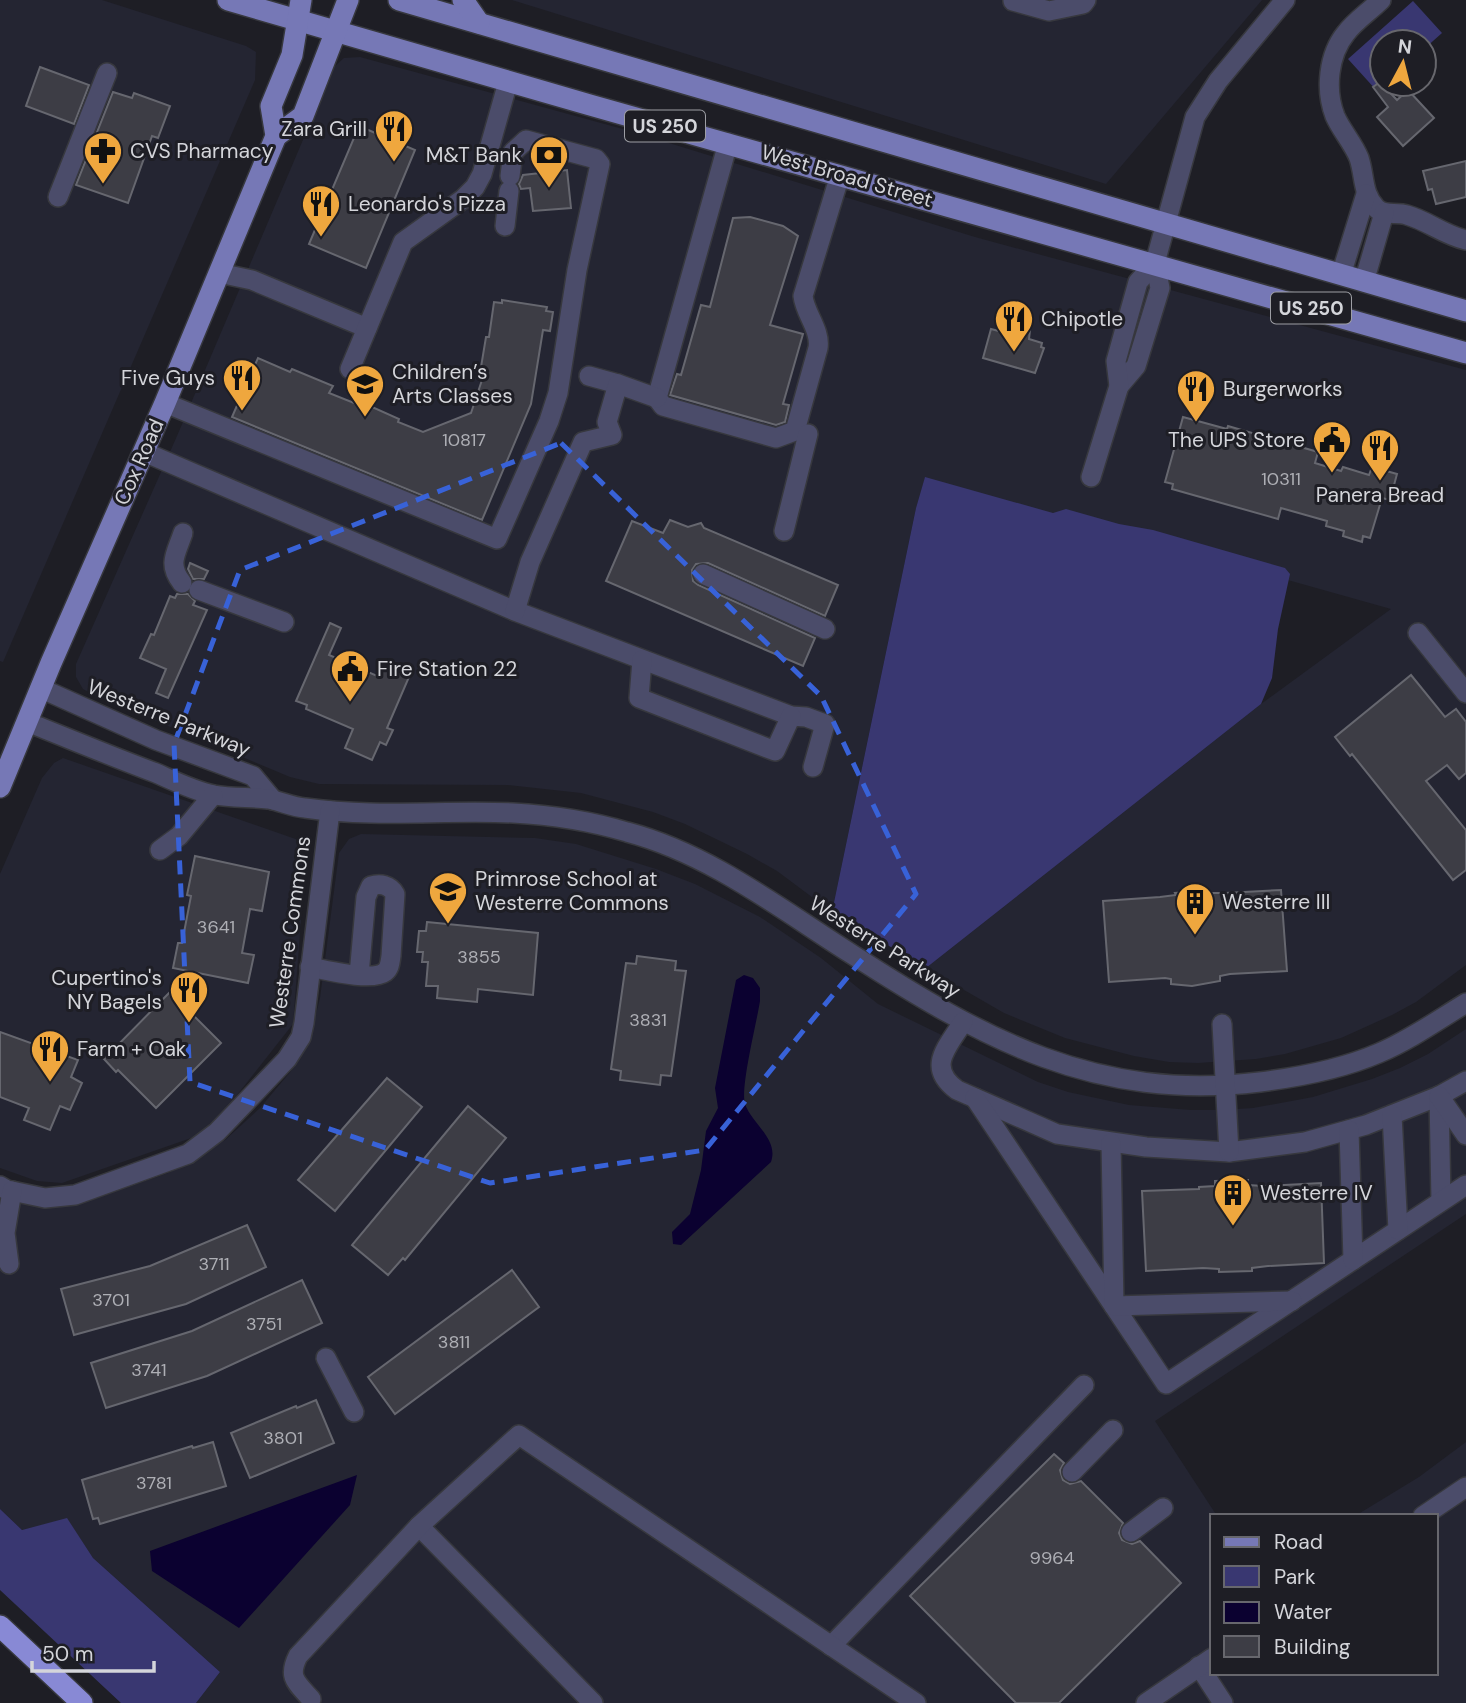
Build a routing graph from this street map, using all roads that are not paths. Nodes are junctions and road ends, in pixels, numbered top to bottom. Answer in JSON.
{"nodes":[{"id":1,"x":228,"y":0,"type":"edge"},
{"id":2,"x":348,"y":0,"type":"edge"},
{"id":3,"x":399,"y":0,"type":"edge"},
{"id":4,"x":463,"y":0,"type":"edge"},
{"id":5,"x":1086,"y":0,"type":"edge"},
{"id":6,"x":1285,"y":0,"type":"edge"},
{"id":7,"x":1381,"y":0,"type":"edge"},
{"id":8,"x":1013,"y":1,"type":"edge"},
{"id":9,"x":299,"y":10,"type":"edge"},
{"id":10,"x":479,"y":23,"type":"junction"},
{"id":11,"x":336,"y":32,"type":"junction"},
{"id":12,"x":107,"y":73,"type":"dead end"},
{"id":13,"x":508,"y":82,"type":"junction"},
{"id":14,"x":275,"y":136,"type":"junction"},
{"id":15,"x":728,"y":143,"type":"junction"},
{"id":16,"x":840,"y":174,"type":"junction"},
{"id":17,"x":1366,"y":194,"type":"junction"},
{"id":18,"x":58,"y":197,"type":"dead end"},
{"id":19,"x":1384,"y":213,"type":"junction"},
{"id":20,"x":1165,"y":225,"type":"junction"},
{"id":21,"x":505,"y":226,"type":"dead end"},
{"id":22,"x":1466,"y":240,"type":"edge"},
{"id":23,"x":1155,"y":263,"type":"junction"},
{"id":24,"x":219,"y":273,"type":"junction"},
{"id":25,"x":1341,"y":275,"type":"junction"},
{"id":26,"x":1364,"y":282,"type":"junction"},
{"id":27,"x":1466,"y":312,"type":"edge"},
{"id":28,"x":367,"y":328,"type":"junction"},
{"id":29,"x":1466,"y":353,"type":"edge"},
{"id":30,"x":350,"y":369,"type":"dead end"},
{"id":31,"x":589,"y":376,"type":"dead end"},
{"id":32,"x":618,"y":384,"type":"junction"},
{"id":33,"x":657,"y":398,"type":"junction"},
{"id":34,"x":164,"y":403,"type":"junction"},
{"id":35,"x":808,"y":434,"type":"dead end"},
{"id":36,"x":144,"y":452,"type":"junction"},
{"id":37,"x":1091,"y":477,"type":"dead end"},
{"id":38,"x":784,"y":531,"type":"dead end"},
{"id":39,"x":183,"y":533,"type":"dead end"},
{"id":40,"x":703,"y":575,"type":"dead end"},
{"id":41,"x":515,"y":611,"type":"junction"},
{"id":42,"x":284,"y":622,"type":"dead end"},
{"id":43,"x":825,"y":629,"type":"dead end"},
{"id":44,"x":1418,"y":634,"type":"dead end"},
{"id":45,"x":642,"y":660,"type":"junction"},
{"id":46,"x":40,"y":688,"type":"junction"},
{"id":47,"x":1466,"y":693,"type":"edge"},
{"id":48,"x":791,"y":716,"type":"junction"},
{"id":49,"x":27,"y":722,"type":"junction"},
{"id":50,"x":813,"y":767,"type":"dead end"},
{"id":51,"x":0,"y":787,"type":"edge"},
{"id":52,"x":213,"y":795,"type":"junction"},
{"id":53,"x":273,"y":800,"type":"junction"},
{"id":54,"x":330,"y":811,"type":"junction"},
{"id":55,"x":160,"y":850,"type":"dead end"},
{"id":56,"x":310,"y":967,"type":"junction"},
{"id":57,"x":359,"y":975,"type":"dead end"},
{"id":58,"x":1466,"y":1003,"type":"edge"},
{"id":59,"x":962,"y":1022,"type":"junction"},
{"id":60,"x":1222,"y":1024,"type":"dead end"},
{"id":61,"x":1466,"y":1081,"type":"edge"},
{"id":62,"x":1224,"y":1087,"type":"junction"},
{"id":63,"x":1439,"y":1096,"type":"junction"},
{"id":64,"x":975,"y":1098,"type":"junction"},
{"id":65,"x":1392,"y":1115,"type":"junction"},
{"id":66,"x":1349,"y":1130,"type":"junction"},
{"id":67,"x":1466,"y":1135,"type":"edge"},
{"id":68,"x":1111,"y":1143,"type":"junction"},
{"id":69,"x":1229,"y":1152,"type":"junction"},
{"id":70,"x":1466,"y":1185,"type":"edge"},
{"id":71,"x":6,"y":1189,"type":"edge"},
{"id":72,"x":1441,"y":1201,"type":"junction"},
{"id":73,"x":1398,"y":1230,"type":"junction"},
{"id":74,"x":1353,"y":1260,"type":"junction"},
{"id":75,"x":9,"y":1264,"type":"dead end"},
{"id":76,"x":1292,"y":1300,"type":"junction"},
{"id":77,"x":1114,"y":1306,"type":"junction"},
{"id":78,"x":326,"y":1358,"type":"dead end"},
{"id":79,"x":1084,"y":1385,"type":"dead end"},
{"id":80,"x":354,"y":1412,"type":"dead end"},
{"id":81,"x":1113,"y":1430,"type":"dead end"},
{"id":82,"x":1072,"y":1472,"type":"dead end"},
{"id":83,"x":1466,"y":1487,"type":"edge"},
{"id":84,"x":1163,"y":1508,"type":"dead end"},
{"id":85,"x":1426,"y":1514,"type":"edge"},
{"id":86,"x":419,"y":1526,"type":"junction"},
{"id":87,"x":1131,"y":1532,"type":"dead end"},
{"id":88,"x":0,"y":1626,"type":"edge"},
{"id":89,"x":831,"y":1646,"type":"junction"},
{"id":90,"x":1206,"y":1662,"type":"edge"},
{"id":91,"x":1211,"y":1675,"type":"edge"},
{"id":92,"x":311,"y":1699,"type":"dead end"},
{"id":93,"x":82,"y":1703,"type":"edge"},
{"id":94,"x":593,"y":1703,"type":"edge"},
{"id":95,"x":916,"y":1703,"type":"edge"},
{"id":96,"x":1146,"y":1703,"type":"edge"},
{"id":97,"x":1223,"y":1703,"type":"edge"}],
"edges":[{"from":1,"to":9,"type":"main road","name":"West Broad Street","number":"US 250"},
{"from":2,"to":11,"type":"main road"},
{"from":3,"to":10,"type":"main road","name":"West Broad Street","number":"US 250"},
{"from":4,"to":10,"type":"main road"},
{"from":5,"to":8,"type":"street"},
{"from":6,"to":20,"type":"street"},
{"from":7,"to":17,"type":"street"},
{"from":9,"to":11,"type":"main road","name":"West Broad Street","number":"US 250"},
{"from":9,"to":14,"type":"main road","name":"Cox Road"},
{"from":10,"to":20,"type":"main road","name":"West Broad Street","number":"US 250"},
{"from":11,"to":13,"type":"main road","name":"West Broad Street","number":"US 250"},
{"from":11,"to":14,"type":"main road"},
{"from":12,"to":18,"type":"street"},
{"from":13,"to":15,"type":"main road","name":"West Broad Street","number":"US 250"},
{"from":13,"to":28,"type":"street"},
{"from":14,"to":24,"type":"main road","name":"Cox Road"},
{"from":15,"to":16,"type":"main road","name":"West Broad Street","number":"US 250"},
{"from":15,"to":33,"type":"street"},
{"from":16,"to":23,"type":"main road","name":"West Broad Street","number":"US 250"},
{"from":16,"to":33,"type":"street"},
{"from":17,"to":19,"type":"street"},
{"from":17,"to":25,"type":"street"},
{"from":19,"to":22,"type":"street"},
{"from":19,"to":26,"type":"street"},
{"from":20,"to":23,"type":"street"},
{"from":20,"to":25,"type":"main road","name":"West Broad Street","number":"US 250"},
{"from":21,"to":34,"type":"street"},
{"from":23,"to":29,"type":"main road","name":"West Broad Street","number":"US 250"},
{"from":23,"to":37,"type":"street"},
{"from":24,"to":28,"type":"street"},
{"from":24,"to":34,"type":"main road","name":"Cox Road"},
{"from":25,"to":26,"type":"main road","name":"West Broad Street","number":"US 250"},
{"from":26,"to":27,"type":"main road","name":"West Broad Street","number":"US 250"},
{"from":28,"to":30,"type":"street"},
{"from":31,"to":32,"type":"street"},
{"from":32,"to":33,"type":"street"},
{"from":32,"to":41,"type":"street"},
{"from":34,"to":36,"type":"main road","name":"Cox Road"},
{"from":35,"to":38,"type":"street"},
{"from":36,"to":41,"type":"street"},
{"from":36,"to":46,"type":"main road","name":"Cox Road"},
{"from":39,"to":42,"type":"street"},
{"from":40,"to":43,"type":"street"},
{"from":41,"to":45,"type":"street"},
{"from":44,"to":47,"type":"street"},
{"from":45,"to":48,"type":"street"},
{"from":45,"to":48,"type":"street"},
{"from":46,"to":49,"type":"main road","name":"Cox Road"},
{"from":46,"to":53,"type":"street","name":"Westerre Parkway"},
{"from":48,"to":50,"type":"street"},
{"from":49,"to":51,"type":"main road","name":"Cox Road"},
{"from":49,"to":52,"type":"street","name":"Westerre Parkway"},
{"from":52,"to":53,"type":"street","name":"Westerre Parkway"},
{"from":52,"to":55,"type":"street"},
{"from":53,"to":54,"type":"street","name":"Westerre Parkway"},
{"from":54,"to":56,"type":"street","name":"Westerre Commons"},
{"from":54,"to":59,"type":"street","name":"Westerre Parkway"},
{"from":56,"to":57,"type":"street"},
{"from":56,"to":71,"type":"street","name":"Westerre Commons"},
{"from":58,"to":62,"type":"street","name":"Westerre Parkway"},
{"from":59,"to":62,"type":"street","name":"Westerre Parkway"},
{"from":59,"to":64,"type":"street"},
{"from":60,"to":62,"type":"street"},
{"from":61,"to":63,"type":"street"},
{"from":62,"to":69,"type":"street"},
{"from":63,"to":65,"type":"street"},
{"from":63,"to":67,"type":"street"},
{"from":63,"to":72,"type":"street"},
{"from":64,"to":68,"type":"street"},
{"from":64,"to":77,"type":"street"},
{"from":65,"to":66,"type":"street"},
{"from":65,"to":73,"type":"street"},
{"from":66,"to":69,"type":"street"},
{"from":66,"to":74,"type":"street"},
{"from":68,"to":69,"type":"street"},
{"from":68,"to":77,"type":"street"},
{"from":70,"to":72,"type":"street"},
{"from":71,"to":75,"type":"street"},
{"from":72,"to":73,"type":"street"},
{"from":73,"to":74,"type":"street"},
{"from":74,"to":76,"type":"street"},
{"from":76,"to":77,"type":"street"},
{"from":76,"to":77,"type":"street"},
{"from":78,"to":80,"type":"street"},
{"from":79,"to":89,"type":"street"},
{"from":81,"to":82,"type":"street"},
{"from":83,"to":85,"type":"street"},
{"from":84,"to":87,"type":"street"},
{"from":86,"to":89,"type":"street"},
{"from":86,"to":92,"type":"street"},
{"from":86,"to":94,"type":"street"},
{"from":88,"to":93,"type":"highway"},
{"from":89,"to":95,"type":"street"},
{"from":90,"to":96,"type":"street"},
{"from":91,"to":97,"type":"street"}]}
